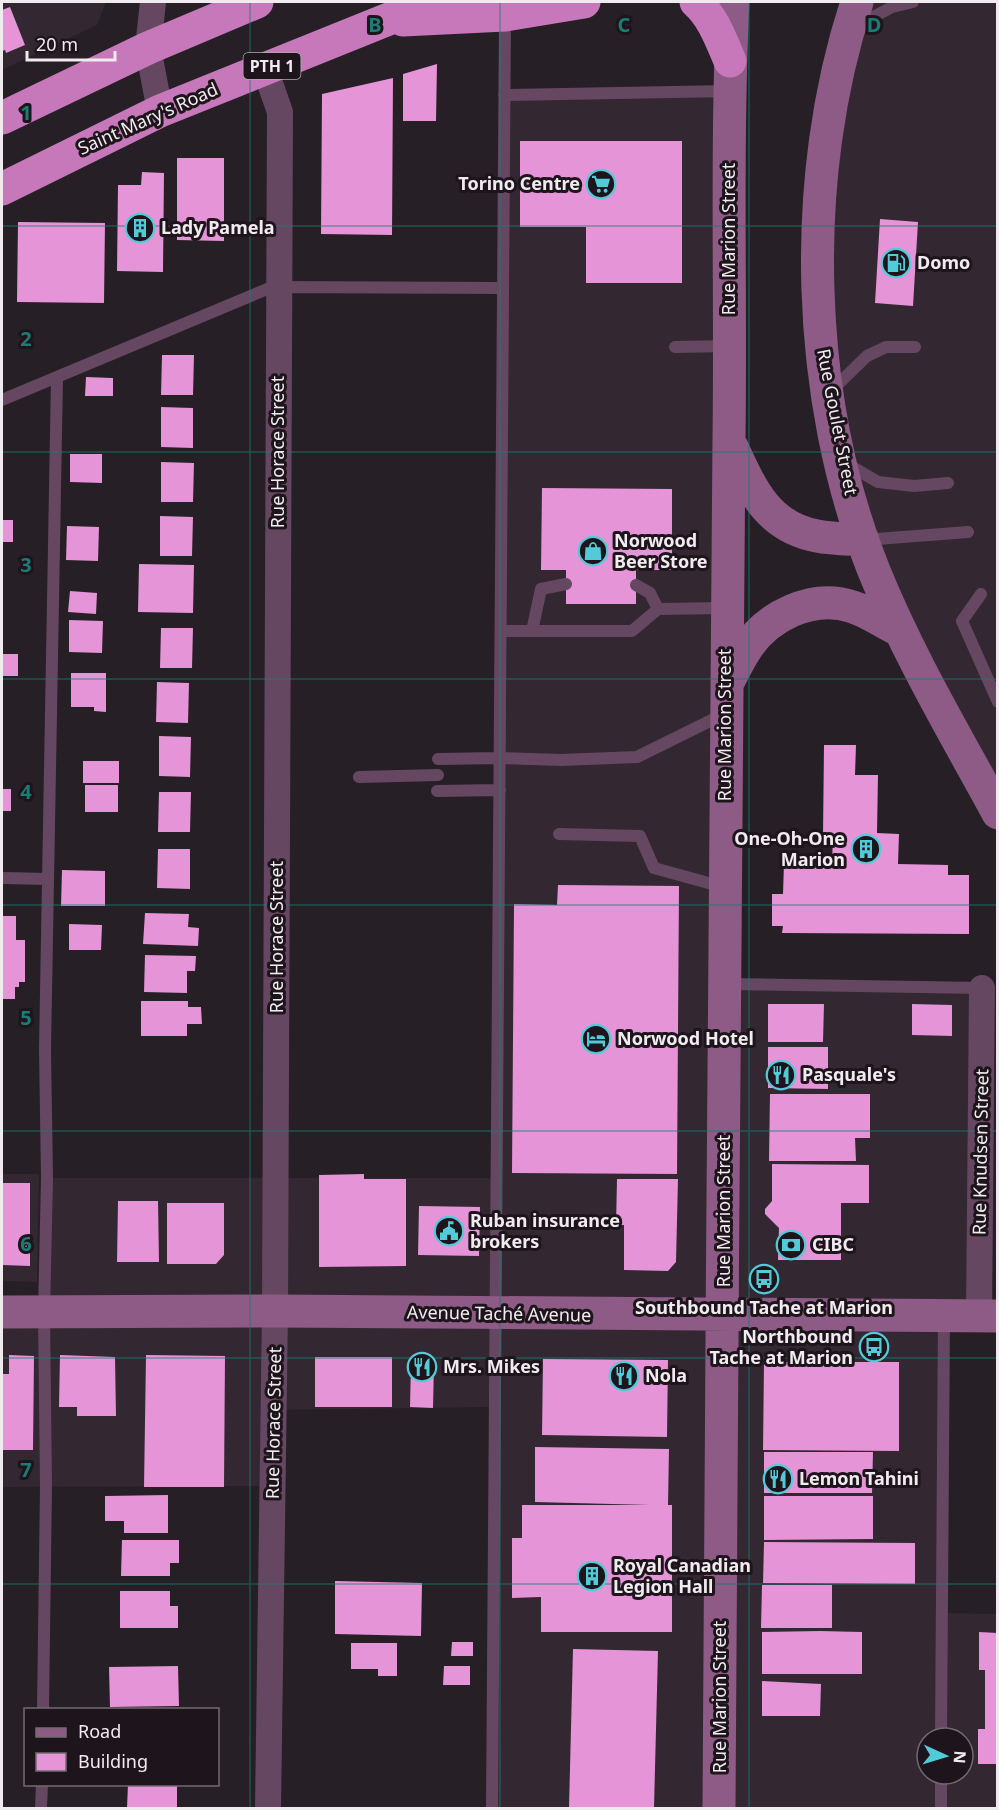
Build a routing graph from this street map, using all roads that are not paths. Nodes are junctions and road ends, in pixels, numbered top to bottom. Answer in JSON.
{"nodes":[{"id":1,"x":153,"y":2,"type":"edge"},
{"id":2,"x":257,"y":2,"type":"edge"},
{"id":3,"x":431,"y":2,"type":"edge"},
{"id":4,"x":584,"y":2,"type":"edge"},
{"id":5,"x":696,"y":2,"type":"edge"},
{"id":6,"x":733,"y":2,"type":"edge"},
{"id":7,"x":752,"y":2,"type":"edge"},
{"id":8,"x":913,"y":2,"type":"edge"},
{"id":9,"x":504,"y":8,"type":"edge"},
{"id":10,"x":852,"y":16,"type":"edge"},
{"id":11,"x":383,"y":21,"type":"junction"},
{"id":12,"x":147,"y":48,"type":"junction"},
{"id":13,"x":265,"y":69,"type":"junction"},
{"id":14,"x":730,"y":76,"type":"junction"},
{"id":15,"x":504,"y":95,"type":"junction"},
{"id":16,"x":160,"y":111,"type":"junction"},
{"id":17,"x":2,"y":118,"type":"edge"},
{"id":18,"x":2,"y":189,"type":"edge"},
{"id":19,"x":279,"y":287,"type":"junction"},
{"id":20,"x":503,"y":288,"type":"junction"},
{"id":21,"x":729,"y":346,"type":"junction"},
{"id":22,"x":675,"y":347,"type":"dead end"},
{"id":23,"x":915,"y":347,"type":"dead end"},
{"id":24,"x":57,"y":377,"type":"junction"},
{"id":25,"x":828,"y":394,"type":"junction"},
{"id":26,"x":2,"y":400,"type":"edge"},
{"id":27,"x":729,"y":440,"type":"junction"},
{"id":28,"x":840,"y":460,"type":"junction"},
{"id":29,"x":948,"y":483,"type":"dead end"},
{"id":30,"x":968,"y":532,"type":"dead end"},
{"id":31,"x":863,"y":540,"type":"junction"},
{"id":32,"x":566,"y":584,"type":"dead end"},
{"id":33,"x":636,"y":585,"type":"dead end"},
{"id":34,"x":981,"y":594,"type":"dead end"},
{"id":35,"x":726,"y":608,"type":"junction"},
{"id":36,"x":658,"y":609,"type":"junction"},
{"id":37,"x":899,"y":630,"type":"junction"},
{"id":38,"x":501,"y":631,"type":"junction"},
{"id":39,"x":532,"y":631,"type":"junction"},
{"id":40,"x":725,"y":701,"type":"junction"},
{"id":41,"x":998,"y":702,"type":"edge"},
{"id":42,"x":500,"y":758,"type":"junction"},
{"id":43,"x":438,"y":759,"type":"dead end"},
{"id":44,"x":438,"y":775,"type":"dead end"},
{"id":45,"x":359,"y":777,"type":"dead end"},
{"id":46,"x":500,"y":790,"type":"junction"},
{"id":47,"x":437,"y":791,"type":"dead end"},
{"id":48,"x":998,"y":813,"type":"edge"},
{"id":49,"x":559,"y":834,"type":"dead end"},
{"id":50,"x":2,"y":878,"type":"edge"},
{"id":51,"x":48,"y":879,"type":"junction"},
{"id":52,"x":724,"y":887,"type":"junction"},
{"id":53,"x":724,"y":984,"type":"junction"},
{"id":54,"x":982,"y":988,"type":"joint"},
{"id":55,"x":275,"y":1311,"type":"junction"},
{"id":56,"x":2,"y":1312,"type":"edge"},
{"id":57,"x":44,"y":1313,"type":"junction"},
{"id":58,"x":496,"y":1313,"type":"junction"},
{"id":59,"x":723,"y":1316,"type":"junction"},
{"id":60,"x":944,"y":1316,"type":"junction"},
{"id":61,"x":988,"y":1316,"type":"edge"},
{"id":62,"x":43,"y":1708,"type":"edge"},
{"id":63,"x":941,"y":1726,"type":"edge"},
{"id":64,"x":42,"y":1786,"type":"edge"},
{"id":65,"x":941,"y":1786,"type":"edge"},
{"id":66,"x":41,"y":1809,"type":"edge"},
{"id":67,"x":268,"y":1809,"type":"edge"},
{"id":68,"x":492,"y":1809,"type":"edge"},
{"id":69,"x":719,"y":1809,"type":"edge"},
{"id":70,"x":941,"y":1809,"type":"edge"}],
"edges":[{"from":1,"to":12,"type":"street"},
{"from":2,"to":12,"type":"highway"},
{"from":3,"to":11,"type":"highway","name":"Saint Mary's Road","number":"PTH 1"},
{"from":4,"to":9,"type":"highway"},
{"from":5,"to":14,"type":"highway"},
{"from":6,"to":14,"type":"main road","name":"Rue Marion Street"},
{"from":7,"to":14,"type":"main road"},
{"from":8,"to":10,"type":"lane"},
{"from":9,"to":11,"type":"highway"},
{"from":9,"to":15,"type":"lane"},
{"from":10,"to":25,"type":"main road","name":"Rue Goulet Street"},
{"from":11,"to":13,"type":"highway","name":"Saint Mary's Road","number":"PTH 1"},
{"from":12,"to":16,"type":"street"},
{"from":12,"to":17,"type":"highway"},
{"from":13,"to":16,"type":"highway","name":"Saint Mary's Road","number":"PTH 1"},
{"from":13,"to":19,"type":"street","name":"Rue Horace Street"},
{"from":14,"to":15,"type":"lane"},
{"from":14,"to":21,"type":"main road","name":"Rue Marion Street"},
{"from":15,"to":20,"type":"lane"},
{"from":16,"to":18,"type":"highway","name":"Saint Mary's Road","number":"PTH 1"},
{"from":19,"to":20,"type":"lane"},
{"from":19,"to":24,"type":"lane"},
{"from":19,"to":55,"type":"street","name":"Rue Horace Street"},
{"from":20,"to":38,"type":"lane"},
{"from":21,"to":22,"type":"lane"},
{"from":21,"to":27,"type":"main road","name":"Rue Marion Street"},
{"from":23,"to":25,"type":"lane"},
{"from":24,"to":26,"type":"lane"},
{"from":24,"to":51,"type":"lane"},
{"from":25,"to":28,"type":"main road","name":"Rue Goulet Street"},
{"from":27,"to":31,"type":"main road"},
{"from":27,"to":35,"type":"main road","name":"Rue Marion Street"},
{"from":28,"to":29,"type":"lane"},
{"from":28,"to":31,"type":"main road","name":"Rue Goulet Street"},
{"from":30,"to":31,"type":"lane"},
{"from":31,"to":37,"type":"main road","name":"Rue Goulet Street"},
{"from":32,"to":39,"type":"lane"},
{"from":33,"to":36,"type":"lane"},
{"from":34,"to":41,"type":"lane"},
{"from":35,"to":36,"type":"lane"},
{"from":35,"to":40,"type":"main road","name":"Rue Marion Street"},
{"from":36,"to":39,"type":"lane"},
{"from":37,"to":40,"type":"main road"},
{"from":37,"to":48,"type":"main road","name":"Rue Goulet Street"},
{"from":38,"to":39,"type":"lane"},
{"from":38,"to":42,"type":"lane"},
{"from":40,"to":42,"type":"lane"},
{"from":40,"to":52,"type":"main road","name":"Rue Marion Street"},
{"from":42,"to":43,"type":"lane"},
{"from":42,"to":46,"type":"lane"},
{"from":44,"to":45,"type":"lane"},
{"from":46,"to":47,"type":"lane"},
{"from":46,"to":58,"type":"lane"},
{"from":49,"to":52,"type":"lane"},
{"from":50,"to":51,"type":"lane"},
{"from":51,"to":57,"type":"lane"},
{"from":52,"to":53,"type":"main road","name":"Rue Marion Street"},
{"from":53,"to":54,"type":"lane"},
{"from":53,"to":59,"type":"main road","name":"Rue Marion Street"},
{"from":54,"to":61,"type":"street","name":"Rue Knudsen Street"},
{"from":55,"to":57,"type":"main road","name":"Avenue Taché Avenue"},
{"from":55,"to":58,"type":"main road","name":"Avenue Taché Avenue"},
{"from":55,"to":67,"type":"street","name":"Rue Horace Street"},
{"from":56,"to":57,"type":"main road","name":"Avenue Taché Avenue"},
{"from":57,"to":62,"type":"lane"},
{"from":58,"to":59,"type":"main road","name":"Avenue Taché Avenue"},
{"from":58,"to":68,"type":"lane"},
{"from":59,"to":60,"type":"main road","name":"Avenue Taché Avenue"},
{"from":59,"to":69,"type":"main road","name":"Rue Marion Street"},
{"from":60,"to":61,"type":"main road","name":"Avenue Taché Avenue"},
{"from":60,"to":63,"type":"lane"},
{"from":64,"to":66,"type":"lane"},
{"from":65,"to":70,"type":"lane"}]}
